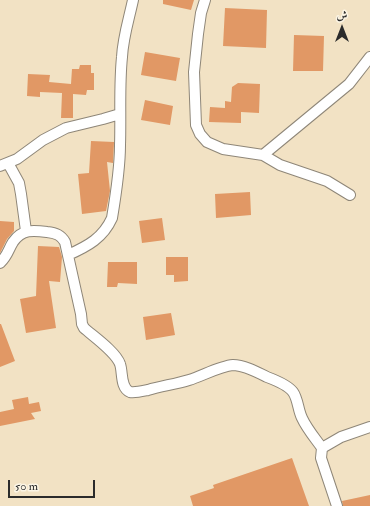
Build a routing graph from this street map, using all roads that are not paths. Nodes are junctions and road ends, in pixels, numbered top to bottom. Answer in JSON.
{"nodes":[{"id":1,"x":134,"y":0,"type":"edge"},
{"id":2,"x":205,"y":0,"type":"edge"},
{"id":3,"x":370,"y":57,"type":"edge"},
{"id":4,"x":120,"y":114,"type":"junction"},
{"id":5,"x":263,"y":155,"type":"junction"},
{"id":6,"x":4,"y":164,"type":"edge"},
{"id":7,"x":350,"y":195,"type":"dead end"},
{"id":8,"x":26,"y":231,"type":"junction"},
{"id":9,"x":68,"y":255,"type":"junction"},
{"id":10,"x":0,"y":263,"type":"edge"},
{"id":11,"x":370,"y":427,"type":"edge"},
{"id":12,"x":322,"y":448,"type":"junction"},
{"id":13,"x":337,"y":506,"type":"edge"}],
"edges":[{"from":1,"to":4,"type":"street"},
{"from":2,"to":5,"type":"street"},
{"from":3,"to":5,"type":"street"},
{"from":4,"to":6,"type":"street"},
{"from":4,"to":9,"type":"street"},
{"from":5,"to":7,"type":"street"},
{"from":6,"to":8,"type":"street"},
{"from":8,"to":9,"type":"street"},
{"from":8,"to":10,"type":"street"},
{"from":9,"to":12,"type":"street"},
{"from":11,"to":12,"type":"street"},
{"from":12,"to":13,"type":"street"}]}
